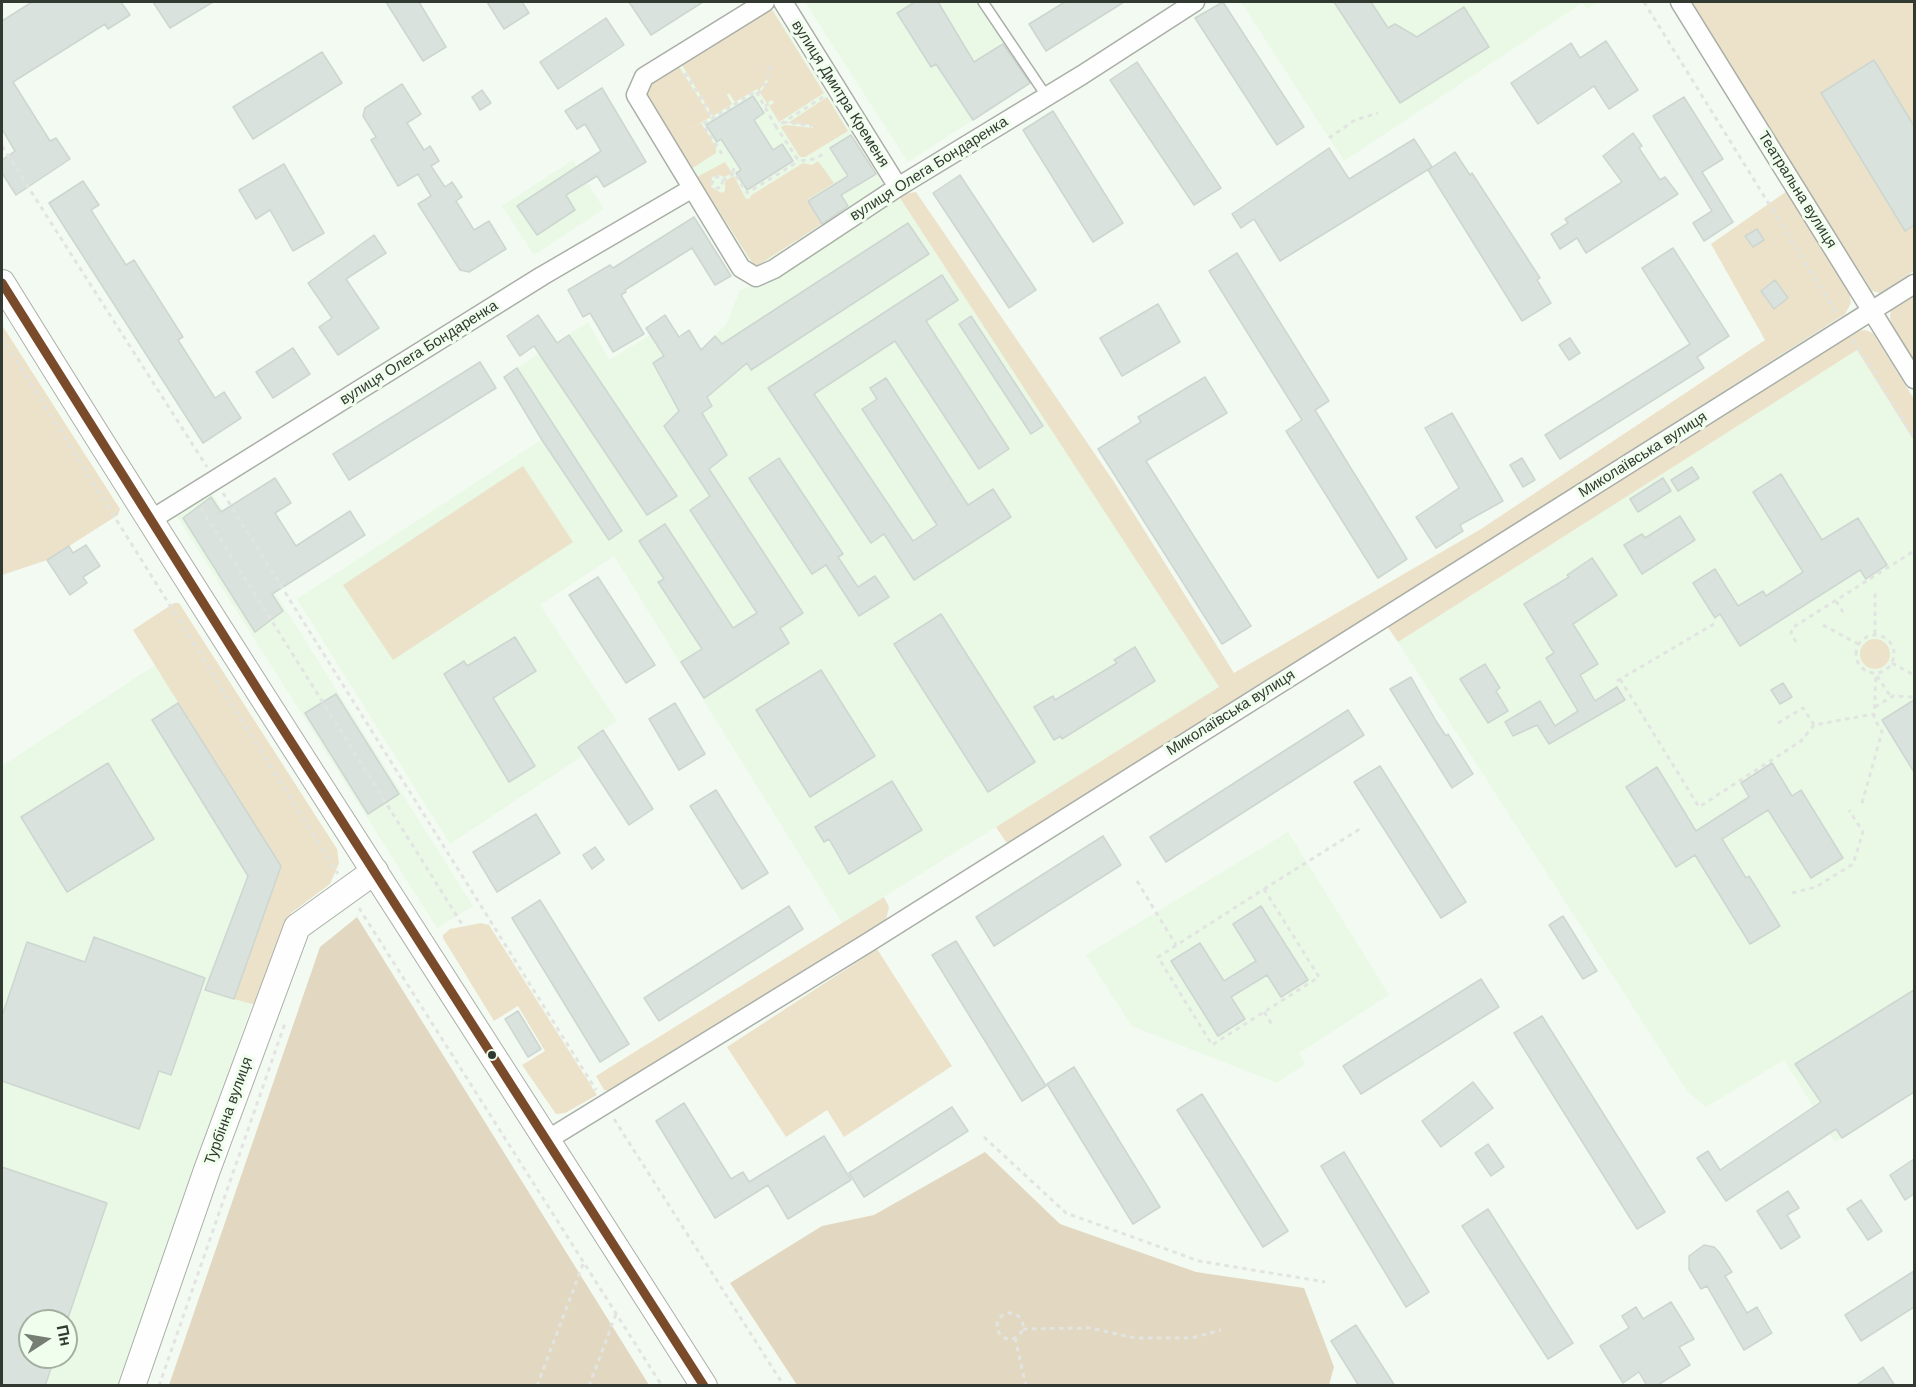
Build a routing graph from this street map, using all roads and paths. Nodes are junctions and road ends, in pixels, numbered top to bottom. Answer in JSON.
{"nodes":[{"id":1,"x":765,"y":2,"type":"edge"},
{"id":2,"x":783,"y":2,"type":"edge"},
{"id":3,"x":984,"y":2,"type":"edge"},
{"id":4,"x":1195,"y":2,"type":"edge"},
{"id":5,"x":1644,"y":2,"type":"edge"},
{"id":6,"x":1680,"y":2,"type":"edge"},
{"id":7,"x":769,"y":66,"type":"dead end"},
{"id":8,"x":685,"y":73,"type":"dead end"},
{"id":9,"x":836,"y":88,"type":"junction"},
{"id":10,"x":758,"y":94,"type":"junction"},
{"id":11,"x":1047,"y":97,"type":"junction"},
{"id":12,"x":772,"y":102,"type":"dead end"},
{"id":13,"x":765,"y":106,"type":"junction"},
{"id":14,"x":1378,"y":112,"type":"dead end"},
{"id":15,"x":713,"y":118,"type":"junction"},
{"id":16,"x":783,"y":122,"type":"junction"},
{"id":17,"x":812,"y":126,"type":"dead end"},
{"id":18,"x":776,"y":127,"type":"junction"},
{"id":19,"x":1329,"y":138,"type":"dead end"},
{"id":20,"x":2,"y":146,"type":"edge"},
{"id":21,"x":826,"y":152,"type":"dead end"},
{"id":22,"x":722,"y":154,"type":"dead end"},
{"id":23,"x":799,"y":161,"type":"junction"},
{"id":24,"x":734,"y":168,"type":"dead end"},
{"id":25,"x":735,"y":173,"type":"junction"},
{"id":26,"x":723,"y":180,"type":"junction"},
{"id":27,"x":898,"y":187,"type":"junction"},
{"id":28,"x":691,"y":189,"type":"junction"},
{"id":29,"x":2,"y":283,"type":"edge"},
{"id":30,"x":1914,"y":284,"type":"edge"},
{"id":31,"x":1872,"y":311,"type":"junction"},
{"id":32,"x":1845,"y":328,"type":"junction"},
{"id":33,"x":2,"y":337,"type":"edge"},
{"id":34,"x":1914,"y":379,"type":"edge"},
{"id":35,"x":1914,"y":437,"type":"edge"},
{"id":36,"x":215,"y":480,"type":"junction"},
{"id":37,"x":196,"y":500,"type":"dead end"},
{"id":38,"x":149,"y":521,"type":"junction"},
{"id":39,"x":1914,"y":551,"type":"edge"},
{"id":40,"x":1875,"y":592,"type":"dead end"},
{"id":41,"x":1836,"y":601,"type":"junction"},
{"id":42,"x":1843,"y":612,"type":"dead end"},
{"id":43,"x":1714,"y":624,"type":"dead end"},
{"id":44,"x":1822,"y":625,"type":"dead end"},
{"id":45,"x":1875,"y":634,"type":"junction"},
{"id":46,"x":1796,"y":642,"type":"dead end"},
{"id":47,"x":1858,"y":644,"type":"junction"},
{"id":48,"x":1892,"y":663,"type":"junction"},
{"id":49,"x":1876,"y":674,"type":"junction"},
{"id":50,"x":1914,"y":675,"type":"edge"},
{"id":51,"x":1891,"y":697,"type":"junction"},
{"id":52,"x":1914,"y":697,"type":"edge"},
{"id":53,"x":1875,"y":707,"type":"junction"},
{"id":54,"x":1874,"y":714,"type":"junction"},
{"id":55,"x":1778,"y":723,"type":"dead end"},
{"id":56,"x":1814,"y":725,"type":"junction"},
{"id":57,"x":1862,"y":803,"type":"dead end"},
{"id":58,"x":1850,"y":810,"type":"dead end"},
{"id":59,"x":1363,"y":826,"type":"dead end"},
{"id":60,"x":375,"y":871,"type":"junction"},
{"id":61,"x":1137,"y":881,"type":"dead end"},
{"id":62,"x":1264,"y":889,"type":"junction"},
{"id":63,"x":1792,"y":893,"type":"dead end"},
{"id":64,"x":349,"y":901,"type":"junction"},
{"id":65,"x":465,"y":928,"type":"dead end"},
{"id":66,"x":1176,"y":945,"type":"junction"},
{"id":67,"x":1264,"y":1012,"type":"junction"},
{"id":68,"x":289,"y":1014,"type":"dead end"},
{"id":69,"x":1273,"y":1026,"type":"dead end"},
{"id":70,"x":604,"y":1103,"type":"junction"},
{"id":71,"x":984,"y":1137,"type":"dead end"},
{"id":72,"x":547,"y":1140,"type":"junction"},
{"id":73,"x":584,"y":1263,"type":"junction"},
{"id":74,"x":1325,"y":1282,"type":"dead end"},
{"id":75,"x":616,"y":1313,"type":"junction"},
{"id":76,"x":1023,"y":1329,"type":"junction"},
{"id":77,"x":1221,"y":1330,"type":"dead end"},
{"id":78,"x":1015,"y":1338,"type":"junction"},
{"id":79,"x":132,"y":1386,"type":"edge"},
{"id":80,"x":159,"y":1386,"type":"edge"},
{"id":81,"x":537,"y":1386,"type":"edge"},
{"id":82,"x":589,"y":1386,"type":"edge"},
{"id":83,"x":662,"y":1386,"type":"edge"},
{"id":84,"x":704,"y":1386,"type":"edge"},
{"id":85,"x":784,"y":1386,"type":"edge"},
{"id":86,"x":1026,"y":1386,"type":"edge"}],
"edges":[{"from":1,"to":28,"type":"street","name":"вулиця Олега Бондаренка"},
{"from":2,"to":9,"type":"street","name":"вулиця Дмитра Кременя"},
{"from":3,"to":11,"type":"lane"},
{"from":4,"to":11,"type":"street","name":"вулиця Олега Бондаренка"},
{"from":5,"to":32,"type":"path"},
{"from":6,"to":31,"type":"street","name":"Театральна вулиця"},
{"from":7,"to":10,"type":"path"},
{"from":8,"to":15,"type":"path"},
{"from":9,"to":16,"type":"path"},
{"from":9,"to":27,"type":"street","name":"вулиця Дмитра Кременя"},
{"from":10,"to":13,"type":"path"},
{"from":10,"to":15,"type":"path"},
{"from":11,"to":27,"type":"street","name":"вулиця Олега Бондаренка"},
{"from":12,"to":13,"type":"path"},
{"from":13,"to":18,"type":"path"},
{"from":14,"to":19,"type":"path"},
{"from":15,"to":22,"type":"path"},
{"from":16,"to":17,"type":"path"},
{"from":16,"to":18,"type":"path"},
{"from":18,"to":23,"type":"path"},
{"from":20,"to":36,"type":"path"},
{"from":21,"to":23,"type":"path"},
{"from":23,"to":25,"type":"path"},
{"from":24,"to":25,"type":"path"},
{"from":25,"to":26,"type":"path"},
{"from":26,"to":26,"type":"path"},
{"from":27,"to":28,"type":"street","name":"вулиця Олега Бондаренка"},
{"from":28,"to":36,"type":"street","name":"вулиця Олега Бондаренка"},
{"from":29,"to":38,"type":"main road"},
{"from":30,"to":31,"type":"street","name":"Миколаївська вулиця"},
{"from":31,"to":32,"type":"street","name":"Миколаївська вулиця"},
{"from":31,"to":34,"type":"street","name":"Театральна вулиця"},
{"from":32,"to":35,"type":"path"},
{"from":32,"to":70,"type":"street","name":"Миколаївська вулиця"},
{"from":33,"to":64,"type":"path"},
{"from":36,"to":38,"type":"street","name":"вулиця Олега Бондаренка"},
{"from":36,"to":70,"type":"path"},
{"from":37,"to":65,"type":"path"},
{"from":38,"to":60,"type":"main road"},
{"from":39,"to":41,"type":"path"},
{"from":40,"to":45,"type":"path"},
{"from":41,"to":42,"type":"path"},
{"from":41,"to":46,"type":"path"},
{"from":43,"to":56,"type":"path"},
{"from":44,"to":47,"type":"path"},
{"from":45,"to":47,"type":"path"},
{"from":45,"to":48,"type":"path"},
{"from":47,"to":49,"type":"path"},
{"from":48,"to":49,"type":"path"},
{"from":48,"to":50,"type":"path"},
{"from":49,"to":51,"type":"path"},
{"from":49,"to":53,"type":"path"},
{"from":51,"to":52,"type":"path"},
{"from":51,"to":53,"type":"path"},
{"from":53,"to":54,"type":"path"},
{"from":54,"to":56,"type":"path"},
{"from":54,"to":57,"type":"path"},
{"from":55,"to":56,"type":"path"},
{"from":58,"to":63,"type":"path"},
{"from":59,"to":62,"type":"path"},
{"from":60,"to":64,"type":"main road","name":"Турбінна вулиця"},
{"from":60,"to":72,"type":"main road"},
{"from":61,"to":66,"type":"path"},
{"from":62,"to":66,"type":"path"},
{"from":62,"to":67,"type":"path"},
{"from":64,"to":73,"type":"path"},
{"from":64,"to":79,"type":"main road","name":"Турбінна вулиця"},
{"from":66,"to":67,"type":"path"},
{"from":67,"to":69,"type":"path"},
{"from":68,"to":80,"type":"path"},
{"from":70,"to":72,"type":"street","name":"Миколаївська вулиця"},
{"from":70,"to":85,"type":"path"},
{"from":71,"to":74,"type":"path"},
{"from":72,"to":84,"type":"main road"},
{"from":73,"to":75,"type":"path"},
{"from":73,"to":81,"type":"path"},
{"from":75,"to":82,"type":"path"},
{"from":75,"to":83,"type":"path"},
{"from":76,"to":77,"type":"path"},
{"from":76,"to":78,"type":"path"},
{"from":76,"to":78,"type":"path"},
{"from":78,"to":86,"type":"path"}]}
